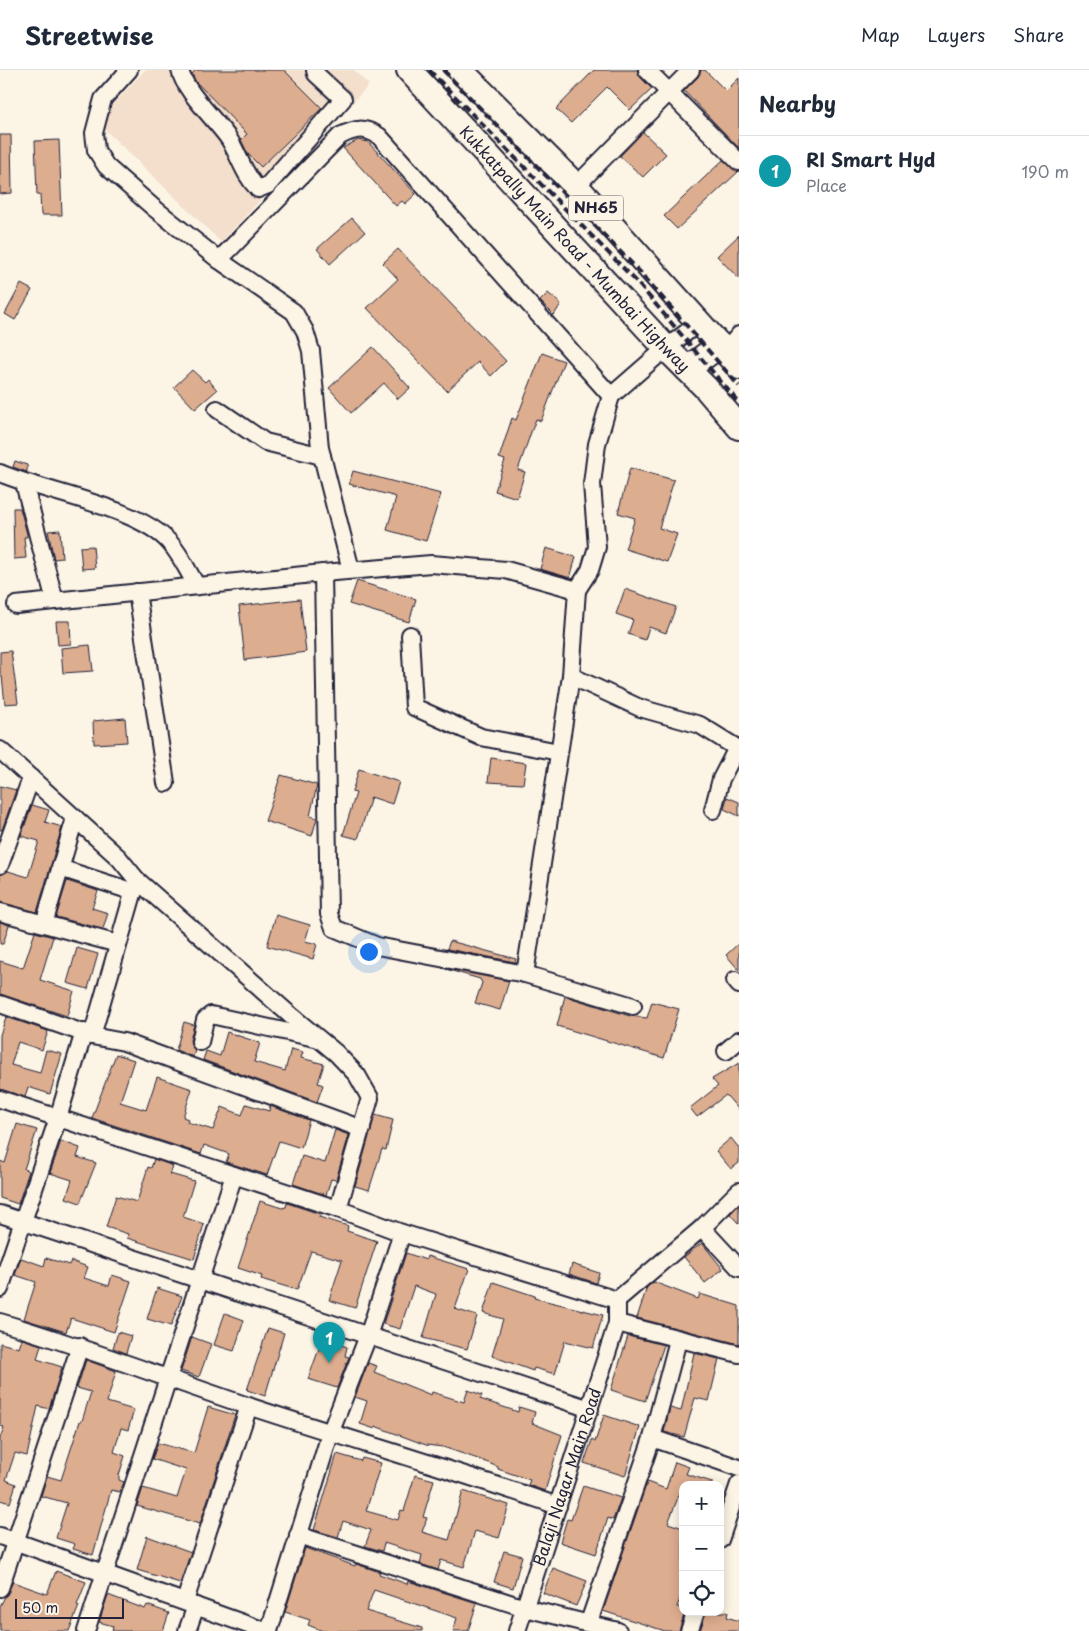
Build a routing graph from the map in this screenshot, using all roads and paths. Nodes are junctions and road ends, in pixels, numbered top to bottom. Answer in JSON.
{"nodes":[{"id":1,"x":129,"y":70,"type":"edge"},
{"id":2,"x":180,"y":70,"type":"edge"},
{"id":3,"x":315,"y":70,"type":"edge"},
{"id":4,"x":409,"y":70,"type":"edge"},
{"id":5,"x":460,"y":70,"type":"edge"},
{"id":6,"x":647,"y":70,"type":"edge"},
{"id":7,"x":691,"y":70,"type":"edge"},
{"id":8,"x":668,"y":92,"type":"junction"},
{"id":9,"x":739,"y":162,"type":"edge"},
{"id":10,"x":576,"y":186,"type":"junction"},
{"id":11,"x":219,"y":260,"type":"junction"},
{"id":12,"x":700,"y":322,"type":"junction"},
{"id":13,"x":666,"y":348,"type":"junction"},
{"id":14,"x":731,"y":350,"type":"edge"},
{"id":15,"x":688,"y":369,"type":"junction"},
{"id":16,"x":611,"y":396,"type":"junction"},
{"id":17,"x":217,"y":409,"type":"dead end"},
{"id":18,"x":739,"y":427,"type":"edge"},
{"id":19,"x":322,"y":456,"type":"junction"},
{"id":20,"x":0,"y":473,"type":"edge"},
{"id":21,"x":24,"y":484,"type":"junction"},
{"id":22,"x":351,"y":570,"type":"junction"},
{"id":23,"x":323,"y":573,"type":"junction"},
{"id":24,"x":197,"y":586,"type":"junction"},
{"id":25,"x":577,"y":590,"type":"junction"},
{"id":26,"x":138,"y":592,"type":"junction"},
{"id":27,"x":56,"y":601,"type":"junction"},
{"id":28,"x":16,"y":605,"type":"dead end"},
{"id":29,"x":410,"y":635,"type":"dead end"},
{"id":30,"x":571,"y":676,"type":"junction"},
{"id":31,"x":0,"y":750,"type":"edge"},
{"id":32,"x":559,"y":752,"type":"junction"},
{"id":33,"x":31,"y":778,"type":"junction"},
{"id":34,"x":166,"y":783,"type":"dead end"},
{"id":35,"x":713,"y":810,"type":"dead end"},
{"id":36,"x":75,"y":818,"type":"junction"},
{"id":37,"x":0,"y":865,"type":"edge"},
{"id":38,"x":60,"y":868,"type":"junction"},
{"id":39,"x":135,"y":886,"type":"junction"},
{"id":40,"x":0,"y":912,"type":"edge"},
{"id":41,"x":44,"y":924,"type":"junction"},
{"id":42,"x":118,"y":944,"type":"junction"},
{"id":43,"x":525,"y":974,"type":"junction"},
{"id":44,"x":0,"y":1004,"type":"edge"},
{"id":45,"x":633,"y":1006,"type":"dead end"},
{"id":46,"x":88,"y":1034,"type":"junction"},
{"id":47,"x":318,"y":1038,"type":"junction"},
{"id":48,"x":739,"y":1040,"type":"edge"},
{"id":49,"x":200,"y":1042,"type":"dead end"},
{"id":50,"x":726,"y":1052,"type":"dead end"},
{"id":51,"x":0,"y":1099,"type":"edge"},
{"id":52,"x":58,"y":1118,"type":"junction"},
{"id":53,"x":362,"y":1129,"type":"junction"},
{"id":54,"x":234,"y":1175,"type":"junction"},
{"id":55,"x":739,"y":1191,"type":"edge"},
{"id":56,"x":338,"y":1209,"type":"junction"},
{"id":57,"x":0,"y":1214,"type":"edge"},
{"id":58,"x":24,"y":1222,"type":"junction"},
{"id":59,"x":702,"y":1228,"type":"junction"},
{"id":60,"x":402,"y":1233,"type":"junction"},
{"id":61,"x":739,"y":1268,"type":"edge"},
{"id":62,"x":199,"y":1281,"type":"junction"},
{"id":63,"x":0,"y":1289,"type":"edge"},
{"id":64,"x":617,"y":1300,"type":"junction"},
{"id":65,"x":0,"y":1322,"type":"edge"},
{"id":66,"x":617,"y":1323,"type":"junction"},
{"id":67,"x":368,"y":1336,"type":"junction"},
{"id":68,"x":678,"y":1340,"type":"junction"},
{"id":69,"x":80,"y":1346,"type":"junction"},
{"id":70,"x":739,"y":1354,"type":"edge"},
{"id":71,"x":168,"y":1377,"type":"junction"},
{"id":72,"x":249,"y":1406,"type":"junction"},
{"id":73,"x":590,"y":1409,"type":"junction"},
{"id":74,"x":331,"y":1431,"type":"junction"},
{"id":75,"x":652,"y":1438,"type":"junction"},
{"id":76,"x":739,"y":1468,"type":"edge"},
{"id":77,"x":739,"y":1484,"type":"edge"},
{"id":78,"x":558,"y":1506,"type":"junction"},
{"id":79,"x":728,"y":1517,"type":"junction"},
{"id":80,"x":724,"y":1528,"type":"edge"},
{"id":81,"x":739,"y":1531,"type":"edge"},
{"id":82,"x":298,"y":1534,"type":"junction"},
{"id":83,"x":8,"y":1539,"type":"edge"},
{"id":84,"x":106,"y":1574,"type":"junction"},
{"id":85,"x":0,"y":1588,"type":"edge"},
{"id":86,"x":191,"y":1604,"type":"junction"},
{"id":87,"x":525,"y":1608,"type":"junction"},
{"id":88,"x":695,"y":1616,"type":"edge"},
{"id":89,"x":589,"y":1622,"type":"junction"},
{"id":90,"x":86,"y":1631,"type":"edge"},
{"id":91,"x":187,"y":1631,"type":"edge"},
{"id":92,"x":265,"y":1631,"type":"edge"},
{"id":93,"x":269,"y":1631,"type":"edge"},
{"id":94,"x":517,"y":1631,"type":"edge"},
{"id":95,"x":618,"y":1631,"type":"edge"},
{"id":96,"x":689,"y":1631,"type":"edge"}],
"edges":[{"from":1,"to":11,"type":"street"},
{"from":2,"to":3,"type":"street"},
{"from":4,"to":13,"type":"highway","name":"Kukkatpally Main Road - Mumbai Highway","number":"NH65"},
{"from":5,"to":10,"type":"highway","number":"NH65"},
{"from":6,"to":8,"type":"street"},
{"from":7,"to":8,"type":"street"},
{"from":8,"to":9,"type":"street"},
{"from":8,"to":10,"type":"street"},
{"from":10,"to":12,"type":"highway","number":"NH65"},
{"from":11,"to":16,"type":"street"},
{"from":11,"to":19,"type":"street"},
{"from":12,"to":13,"type":"street"},
{"from":12,"to":14,"type":"highway","number":"NH65"},
{"from":13,"to":15,"type":"highway","name":"Kukkatpally Main Road - Mumbai Highway","number":"NH65"},
{"from":13,"to":16,"type":"street"},
{"from":14,"to":15,"type":"highway"},
{"from":15,"to":18,"type":"highway","name":"Kukkatpally Main Road - Mumbai Highway","number":"NH65"},
{"from":16,"to":25,"type":"street"},
{"from":17,"to":19,"type":"street"},
{"from":19,"to":22,"type":"street"},
{"from":20,"to":21,"type":"street"},
{"from":21,"to":24,"type":"street"},
{"from":21,"to":27,"type":"street"},
{"from":22,"to":23,"type":"street"},
{"from":22,"to":25,"type":"street"},
{"from":23,"to":24,"type":"street"},
{"from":23,"to":43,"type":"street"},
{"from":24,"to":26,"type":"street"},
{"from":25,"to":30,"type":"street"},
{"from":26,"to":27,"type":"street"},
{"from":26,"to":34,"type":"street"},
{"from":27,"to":28,"type":"street"},
{"from":29,"to":32,"type":"street"},
{"from":30,"to":32,"type":"street"},
{"from":30,"to":35,"type":"street"},
{"from":31,"to":33,"type":"street"},
{"from":32,"to":43,"type":"street"},
{"from":33,"to":36,"type":"street"},
{"from":33,"to":37,"type":"street"},
{"from":36,"to":38,"type":"street"},
{"from":36,"to":39,"type":"street"},
{"from":38,"to":39,"type":"street"},
{"from":38,"to":41,"type":"street"},
{"from":39,"to":42,"type":"street"},
{"from":39,"to":47,"type":"street"},
{"from":40,"to":41,"type":"street"},
{"from":41,"to":42,"type":"street"},
{"from":42,"to":46,"type":"street"},
{"from":43,"to":45,"type":"street"},
{"from":44,"to":46,"type":"street"},
{"from":46,"to":52,"type":"street"},
{"from":46,"to":53,"type":"street"},
{"from":47,"to":49,"type":"street"},
{"from":47,"to":53,"type":"street"},
{"from":48,"to":50,"type":"street"},
{"from":51,"to":52,"type":"street"},
{"from":52,"to":54,"type":"street"},
{"from":52,"to":58,"type":"street"},
{"from":53,"to":56,"type":"street"},
{"from":54,"to":56,"type":"street"},
{"from":54,"to":62,"type":"street"},
{"from":55,"to":59,"type":"street"},
{"from":56,"to":60,"type":"street"},
{"from":57,"to":58,"type":"street"},
{"from":58,"to":62,"type":"street"},
{"from":58,"to":63,"type":"street"},
{"from":59,"to":61,"type":"street"},
{"from":59,"to":64,"type":"street"},
{"from":60,"to":64,"type":"street"},
{"from":60,"to":67,"type":"street"},
{"from":62,"to":67,"type":"street"},
{"from":62,"to":71,"type":"street"},
{"from":64,"to":66,"type":"street","name":"Balaji Nagar Main Road"},
{"from":65,"to":69,"type":"street"},
{"from":66,"to":68,"type":"street"},
{"from":66,"to":73,"type":"street","name":"Balaji Nagar Main Road"},
{"from":67,"to":73,"type":"street"},
{"from":67,"to":74,"type":"street"},
{"from":68,"to":70,"type":"street"},
{"from":68,"to":75,"type":"street"},
{"from":69,"to":71,"type":"street"},
{"from":69,"to":83,"type":"street"},
{"from":71,"to":72,"type":"street"},
{"from":71,"to":84,"type":"street"},
{"from":72,"to":74,"type":"street"},
{"from":72,"to":86,"type":"street"},
{"from":73,"to":78,"type":"street","name":"Balaji Nagar Main Road"},
{"from":74,"to":78,"type":"street"},
{"from":74,"to":82,"type":"street"},
{"from":75,"to":76,"type":"street"},
{"from":75,"to":89,"type":"street"},
{"from":77,"to":79,"type":"street"},
{"from":78,"to":87,"type":"street","name":"Balaji Nagar Main Road"},
{"from":79,"to":80,"type":"street"},
{"from":79,"to":81,"type":"street"},
{"from":82,"to":87,"type":"street"},
{"from":82,"to":93,"type":"street"},
{"from":83,"to":84,"type":"street"},
{"from":83,"to":85,"type":"street"},
{"from":84,"to":86,"type":"street"},
{"from":84,"to":90,"type":"street"},
{"from":86,"to":91,"type":"street"},
{"from":86,"to":92,"type":"street"},
{"from":87,"to":89,"type":"street"},
{"from":87,"to":94,"type":"street","name":"Balaji Nagar Main Road"},
{"from":88,"to":96,"type":"street"},
{"from":89,"to":95,"type":"street"}]}
